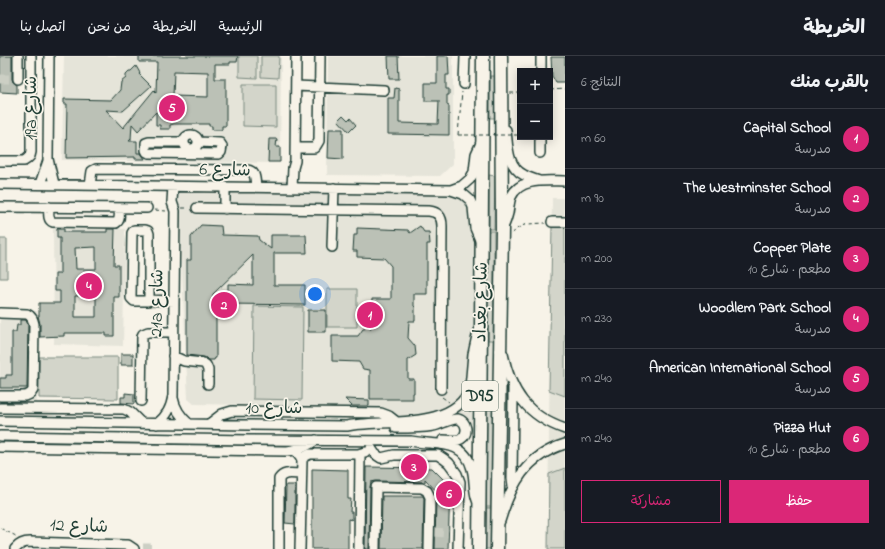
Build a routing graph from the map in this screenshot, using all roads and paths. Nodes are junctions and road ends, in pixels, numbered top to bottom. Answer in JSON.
{"nodes":[{"id":1,"x":18,"y":56,"type":"edge"},
{"id":2,"x":31,"y":56,"type":"edge"},
{"id":3,"x":49,"y":56,"type":"edge"},
{"id":4,"x":296,"y":56,"type":"edge"},
{"id":5,"x":320,"y":56,"type":"edge"},
{"id":6,"x":465,"y":56,"type":"edge"},
{"id":7,"x":482,"y":56,"type":"edge"},
{"id":8,"x":501,"y":56,"type":"edge"},
{"id":9,"x":541,"y":56,"type":"edge"},
{"id":10,"x":541,"y":68,"type":"edge"},
{"id":11,"x":31,"y":79,"type":"junction"},
{"id":12,"x":464,"y":84,"type":"joint"},
{"id":13,"x":296,"y":86,"type":"junction"},
{"id":14,"x":320,"y":86,"type":"junction"},
{"id":15,"x":384,"y":90,"type":"dead end"},
{"id":16,"x":553,"y":90,"type":"edge"},
{"id":17,"x":565,"y":90,"type":"edge"},
{"id":18,"x":502,"y":92,"type":"junction"},
{"id":19,"x":31,"y":128,"type":"junction"},
{"id":20,"x":48,"y":129,"type":"junction"},
{"id":21,"x":517,"y":135,"type":"edge"},
{"id":22,"x":483,"y":140,"type":"junction"},
{"id":23,"x":540,"y":140,"type":"edge"},
{"id":24,"x":184,"y":142,"type":"junction"},
{"id":25,"x":199,"y":142,"type":"junction"},
{"id":26,"x":296,"y":148,"type":"junction"},
{"id":27,"x":190,"y":152,"type":"junction"},
{"id":28,"x":540,"y":154,"type":"dead end"},
{"id":29,"x":0,"y":161,"type":"edge"},
{"id":30,"x":48,"y":161,"type":"junction"},
{"id":31,"x":191,"y":170,"type":"junction"},
{"id":32,"x":539,"y":181,"type":"junction"},
{"id":33,"x":565,"y":181,"type":"edge"},
{"id":34,"x":0,"y":184,"type":"edge"},
{"id":35,"x":40,"y":184,"type":"junction"},
{"id":36,"x":54,"y":184,"type":"junction"},
{"id":37,"x":90,"y":185,"type":"junction"},
{"id":38,"x":176,"y":186,"type":"junction"},
{"id":39,"x":225,"y":187,"type":"junction"},
{"id":40,"x":256,"y":187,"type":"junction"},
{"id":41,"x":296,"y":188,"type":"junction"},
{"id":42,"x":334,"y":188,"type":"junction"},
{"id":43,"x":451,"y":190,"type":"junction"},
{"id":44,"x":0,"y":207,"type":"edge"},
{"id":45,"x":49,"y":207,"type":"junction"},
{"id":46,"x":119,"y":208,"type":"junction"},
{"id":47,"x":147,"y":208,"type":"dead end"},
{"id":48,"x":197,"y":208,"type":"dead end"},
{"id":49,"x":225,"y":209,"type":"junction"},
{"id":50,"x":333,"y":210,"type":"junction"},
{"id":51,"x":552,"y":222,"type":"joint"},
{"id":52,"x":565,"y":222,"type":"edge"},
{"id":53,"x":502,"y":229,"type":"junction"},
{"id":54,"x":481,"y":243,"type":"junction"},
{"id":55,"x":332,"y":246,"type":"dead end"},
{"id":56,"x":501,"y":249,"type":"junction"},
{"id":57,"x":148,"y":300,"type":"junction"},
{"id":58,"x":174,"y":301,"type":"junction"},
{"id":59,"x":0,"y":313,"type":"edge"},
{"id":60,"x":481,"y":325,"type":"junction"},
{"id":61,"x":173,"y":332,"type":"junction"},
{"id":62,"x":500,"y":336,"type":"junction"},
{"id":63,"x":173,"y":356,"type":"junction"},
{"id":64,"x":512,"y":382,"type":"junction"},
{"id":65,"x":208,"y":384,"type":"dead end"},
{"id":66,"x":441,"y":389,"type":"dead end"},
{"id":67,"x":0,"y":396,"type":"edge"},
{"id":68,"x":173,"y":396,"type":"junction"},
{"id":69,"x":140,"y":401,"type":"dead end"},
{"id":70,"x":0,"y":408,"type":"edge"},
{"id":71,"x":469,"y":409,"type":"dead end"},
{"id":72,"x":489,"y":409,"type":"dead end"},
{"id":73,"x":0,"y":421,"type":"edge"},
{"id":74,"x":141,"y":423,"type":"junction"},
{"id":75,"x":398,"y":423,"type":"junction"},
{"id":76,"x":157,"y":424,"type":"junction"},
{"id":77,"x":189,"y":424,"type":"junction"},
{"id":78,"x":209,"y":424,"type":"junction"},
{"id":79,"x":347,"y":426,"type":"junction"},
{"id":80,"x":565,"y":429,"type":"edge"},
{"id":81,"x":0,"y":436,"type":"edge"},
{"id":82,"x":316,"y":440,"type":"junction"},
{"id":83,"x":380,"y":441,"type":"junction"},
{"id":84,"x":411,"y":441,"type":"junction"},
{"id":85,"x":565,"y":444,"type":"edge"},
{"id":86,"x":0,"y":447,"type":"edge"},
{"id":87,"x":371,"y":448,"type":"junction"},
{"id":88,"x":295,"y":450,"type":"junction"},
{"id":89,"x":360,"y":454,"type":"junction"},
{"id":90,"x":302,"y":460,"type":"junction"},
{"id":91,"x":301,"y":474,"type":"junction"},
{"id":92,"x":360,"y":486,"type":"junction"},
{"id":93,"x":513,"y":486,"type":"junction"},
{"id":94,"x":376,"y":487,"type":"junction"},
{"id":95,"x":479,"y":504,"type":"junction"},
{"id":96,"x":0,"y":528,"type":"edge"},
{"id":97,"x":498,"y":532,"type":"junction"},
{"id":98,"x":448,"y":533,"type":"tunnel mouth"},
{"id":99,"x":459,"y":534,"type":"junction"},
{"id":100,"x":24,"y":545,"type":"edge"},
{"id":101,"x":52,"y":546,"type":"edge"},
{"id":102,"x":70,"y":546,"type":"edge"},
{"id":103,"x":89,"y":546,"type":"edge"},
{"id":104,"x":105,"y":546,"type":"edge"},
{"id":105,"x":125,"y":547,"type":"edge"},
{"id":106,"x":15,"y":549,"type":"edge"},
{"id":107,"x":137,"y":549,"type":"edge"},
{"id":108,"x":279,"y":549,"type":"edge"},
{"id":109,"x":300,"y":549,"type":"edge"},
{"id":110,"x":359,"y":549,"type":"edge"},
{"id":111,"x":375,"y":549,"type":"edge"},
{"id":112,"x":429,"y":549,"type":"edge"},
{"id":113,"x":458,"y":549,"type":"edge"},
{"id":114,"x":479,"y":549,"type":"edge"},
{"id":115,"x":498,"y":549,"type":"edge"}],
"edges":[{"from":1,"to":11,"type":"street"},
{"from":2,"to":11,"type":"street"},
{"from":3,"to":20,"type":"street","name":"19a شارع"},
{"from":4,"to":13,"type":"street"},
{"from":5,"to":14,"type":"street"},
{"from":6,"to":12,"type":"street"},
{"from":7,"to":22,"type":"main road","name":"شارع بغداد","number":"D95"},
{"from":8,"to":18,"type":"main road","name":"شارع بغداد","number":"D95"},
{"from":9,"to":10,"type":"street"},
{"from":11,"to":19,"type":"street"},
{"from":12,"to":21,"type":"path","bridge":true},
{"from":13,"to":14,"type":"street"},
{"from":13,"to":26,"type":"street"},
{"from":14,"to":15,"type":"street"},
{"from":14,"to":26,"type":"street"},
{"from":16,"to":17,"type":"path"},
{"from":18,"to":32,"type":"street"},
{"from":18,"to":53,"type":"main road","name":"شارع بغداد","number":"D95"},
{"from":19,"to":20,"type":"street"},
{"from":19,"to":29,"type":"street"},
{"from":20,"to":30,"type":"street","name":"19a شارع"},
{"from":22,"to":43,"type":"street","name":"شارع 6"},
{"from":22,"to":54,"type":"main road","name":"شارع بغداد","number":"D95"},
{"from":23,"to":28,"type":"street"},
{"from":24,"to":25,"type":"street"},
{"from":24,"to":27,"type":"street"},
{"from":24,"to":27,"type":"street"},
{"from":25,"to":27,"type":"street"},
{"from":25,"to":27,"type":"street"},
{"from":26,"to":41,"type":"street"},
{"from":27,"to":31,"type":"street"},
{"from":30,"to":35,"type":"street","name":"19a شارع"},
{"from":30,"to":36,"type":"street","name":"19a شارع"},
{"from":31,"to":37,"type":"street"},
{"from":31,"to":40,"type":"street"},
{"from":32,"to":33,"type":"street"},
{"from":32,"to":53,"type":"street"},
{"from":34,"to":35,"type":"street","name":"شارع 6"},
{"from":35,"to":36,"type":"street","name":"شارع 6"},
{"from":36,"to":37,"type":"street","name":"شارع 6"},
{"from":37,"to":38,"type":"street","name":"شارع 6"},
{"from":38,"to":39,"type":"street","name":"شارع 6"},
{"from":38,"to":58,"type":"street","name":"21a شارع"},
{"from":39,"to":40,"type":"street","name":"شارع 6"},
{"from":39,"to":49,"type":"street"},
{"from":40,"to":41,"type":"street","name":"شارع 6"},
{"from":41,"to":42,"type":"street","name":"شارع 6"},
{"from":42,"to":43,"type":"street","name":"شارع 6"},
{"from":42,"to":50,"type":"street"},
{"from":43,"to":54,"type":"street","name":"شارع 6"},
{"from":44,"to":45,"type":"street"},
{"from":45,"to":46,"type":"street"},
{"from":45,"to":46,"type":"street"},
{"from":46,"to":47,"type":"street"},
{"from":48,"to":49,"type":"street"},
{"from":49,"to":50,"type":"street"},
{"from":50,"to":55,"type":"street"},
{"from":50,"to":66,"type":"street"},
{"from":51,"to":52,"type":"street"},
{"from":51,"to":56,"type":"path"},
{"from":53,"to":56,"type":"main road","name":"شارع بغداد","number":"D95"},
{"from":54,"to":60,"type":"main road","name":"شارع بغداد","number":"D95"},
{"from":56,"to":62,"type":"main road","name":"شارع بغداد","number":"D95"},
{"from":57,"to":57,"type":"street"},
{"from":57,"to":58,"type":"street"},
{"from":58,"to":61,"type":"street","name":"21a شارع"},
{"from":59,"to":67,"type":"street"},
{"from":60,"to":75,"type":"street","name":"شارع 10"},
{"from":60,"to":95,"type":"main road","name":"شارع بغداد","number":"D95"},
{"from":61,"to":63,"type":"street","name":"21a شارع"},
{"from":61,"to":69,"type":"street"},
{"from":62,"to":64,"type":"street"},
{"from":62,"to":97,"type":"main road","name":"شارع بغداد","number":"D95"},
{"from":63,"to":65,"type":"street"},
{"from":63,"to":68,"type":"street","name":"21a شارع"},
{"from":64,"to":80,"type":"street"},
{"from":64,"to":93,"type":"street"},
{"from":68,"to":76,"type":"street","name":"21a شارع"},
{"from":68,"to":77,"type":"street","name":"21a شارع"},
{"from":70,"to":74,"type":"street"},
{"from":71,"to":72,"type":"path","bridge":true},
{"from":73,"to":74,"type":"street","name":"شارع 10"},
{"from":74,"to":76,"type":"street","name":"شارع 10"},
{"from":75,"to":78,"type":"street"},
{"from":75,"to":79,"type":"street","name":"شارع 10"},
{"from":76,"to":77,"type":"street","name":"شارع 10"},
{"from":77,"to":78,"type":"street","name":"شارع 10"},
{"from":78,"to":79,"type":"street","name":"شارع 10"},
{"from":79,"to":84,"type":"street"},
{"from":81,"to":82,"type":"street","name":"شارع 10"},
{"from":82,"to":83,"type":"street","name":"شارع 10"},
{"from":82,"to":88,"type":"street"},
{"from":83,"to":84,"type":"street","name":"شارع 10"},
{"from":83,"to":87,"type":"street"},
{"from":84,"to":95,"type":"street","name":"شارع 10"},
{"from":85,"to":93,"type":"street"},
{"from":86,"to":88,"type":"street"},
{"from":87,"to":89,"type":"street"},
{"from":87,"to":99,"type":"street"},
{"from":88,"to":90,"type":"street"},
{"from":89,"to":90,"type":"street"},
{"from":89,"to":92,"type":"street"},
{"from":90,"to":91,"type":"street"},
{"from":91,"to":108,"type":"street"},
{"from":91,"to":109,"type":"street"},
{"from":92,"to":94,"type":"street"},
{"from":92,"to":110,"type":"street"},
{"from":93,"to":97,"type":"street"},
{"from":94,"to":111,"type":"street"},
{"from":94,"to":112,"type":"street"},
{"from":95,"to":114,"type":"main road","name":"شارع بغداد","number":"D95"},
{"from":96,"to":100,"type":"path"},
{"from":97,"to":115,"type":"main road","name":"شارع بغداد","number":"D95"},
{"from":98,"to":99,"type":"street"},
{"from":99,"to":113,"type":"street"},
{"from":100,"to":101,"type":"street","name":"شارع 12"},
{"from":100,"to":106,"type":"street"},
{"from":101,"to":102,"type":"street","name":"شارع 12"},
{"from":102,"to":103,"type":"street","name":"شارع 12"},
{"from":103,"to":104,"type":"street","name":"شارع 12"},
{"from":104,"to":105,"type":"street","name":"شارع 12"},
{"from":105,"to":107,"type":"street","name":"شارع 12"}]}
